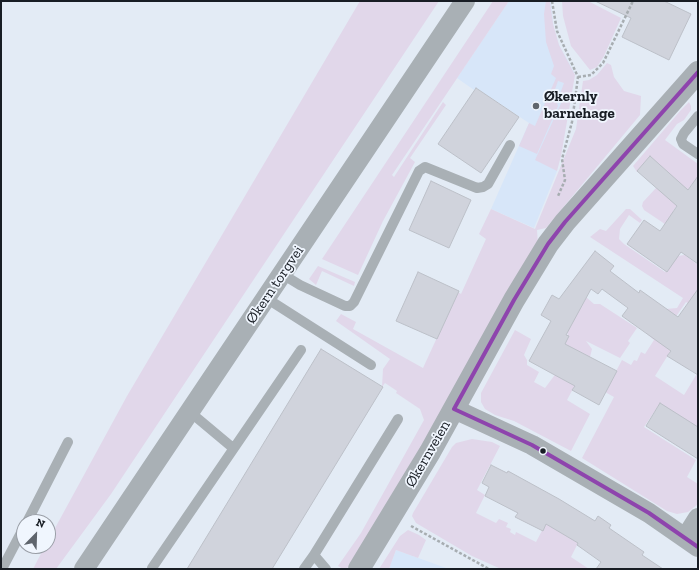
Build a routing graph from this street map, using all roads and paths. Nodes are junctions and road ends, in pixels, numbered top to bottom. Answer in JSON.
{"nodes":[{"id":1,"x":465,"y":1,"type":"edge"},
{"id":2,"x":552,"y":1,"type":"edge"},
{"id":3,"x":633,"y":1,"type":"edge"},
{"id":4,"x":578,"y":77,"type":"junction"},
{"id":5,"x":694,"y":82,"type":"edge"},
{"id":6,"x":698,"y":116,"type":"edge"},
{"id":7,"x":510,"y":145,"type":"dead end"},
{"id":8,"x":698,"y":154,"type":"edge"},
{"id":9,"x":555,"y":202,"type":"dead end"},
{"id":10,"x":282,"y":274,"type":"junction"},
{"id":11,"x":266,"y":298,"type":"junction"},
{"id":12,"x":301,"y":350,"type":"dead end"},
{"id":13,"x":371,"y":365,"type":"dead end"},
{"id":14,"x":454,"y":409,"type":"junction"},
{"id":15,"x":190,"y":412,"type":"junction"},
{"id":16,"x":398,"y":419,"type":"dead end"},
{"id":17,"x":68,"y":442,"type":"dead end"},
{"id":18,"x":234,"y":448,"type":"junction"},
{"id":19,"x":31,"y":514,"type":"edge"},
{"id":20,"x":393,"y":515,"type":"junction"},
{"id":21,"x":698,"y":518,"type":"edge"},
{"id":22,"x":16,"y":542,"type":"edge"},
{"id":23,"x":692,"y":542,"type":"edge"},
{"id":24,"x":314,"y":554,"type":"junction"},
{"id":25,"x":152,"y":568,"type":"edge"},
{"id":26,"x":2,"y":569,"type":"edge"},
{"id":27,"x":84,"y":569,"type":"edge"},
{"id":28,"x":304,"y":569,"type":"edge"},
{"id":29,"x":326,"y":569,"type":"edge"},
{"id":30,"x":359,"y":569,"type":"edge"},
{"id":31,"x":489,"y":569,"type":"edge"}],
"edges":[{"from":1,"to":10,"type":"street","name":"Økern torgvei"},
{"from":2,"to":4,"type":"path"},
{"from":3,"to":4,"type":"path"},
{"from":4,"to":9,"type":"path"},
{"from":5,"to":14,"type":"street","name":"Økernveien"},
{"from":6,"to":8,"type":"lane"},
{"from":7,"to":10,"type":"lane"},
{"from":10,"to":11,"type":"street","name":"Økern torgvei"},
{"from":11,"to":13,"type":"lane"},
{"from":11,"to":15,"type":"street","name":"Økern torgvei"},
{"from":12,"to":18,"type":"lane"},
{"from":14,"to":20,"type":"street","name":"Økernveien"},
{"from":14,"to":23,"type":"street"},
{"from":15,"to":18,"type":"lane"},
{"from":15,"to":27,"type":"street","name":"Økern torgvei"},
{"from":16,"to":24,"type":"lane"},
{"from":17,"to":19,"type":"lane"},
{"from":18,"to":25,"type":"lane"},
{"from":20,"to":30,"type":"street","name":"Økernveien"},
{"from":20,"to":31,"type":"path"},
{"from":21,"to":23,"type":"street"},
{"from":22,"to":26,"type":"lane"},
{"from":24,"to":28,"type":"lane"},
{"from":24,"to":29,"type":"lane"}]}
